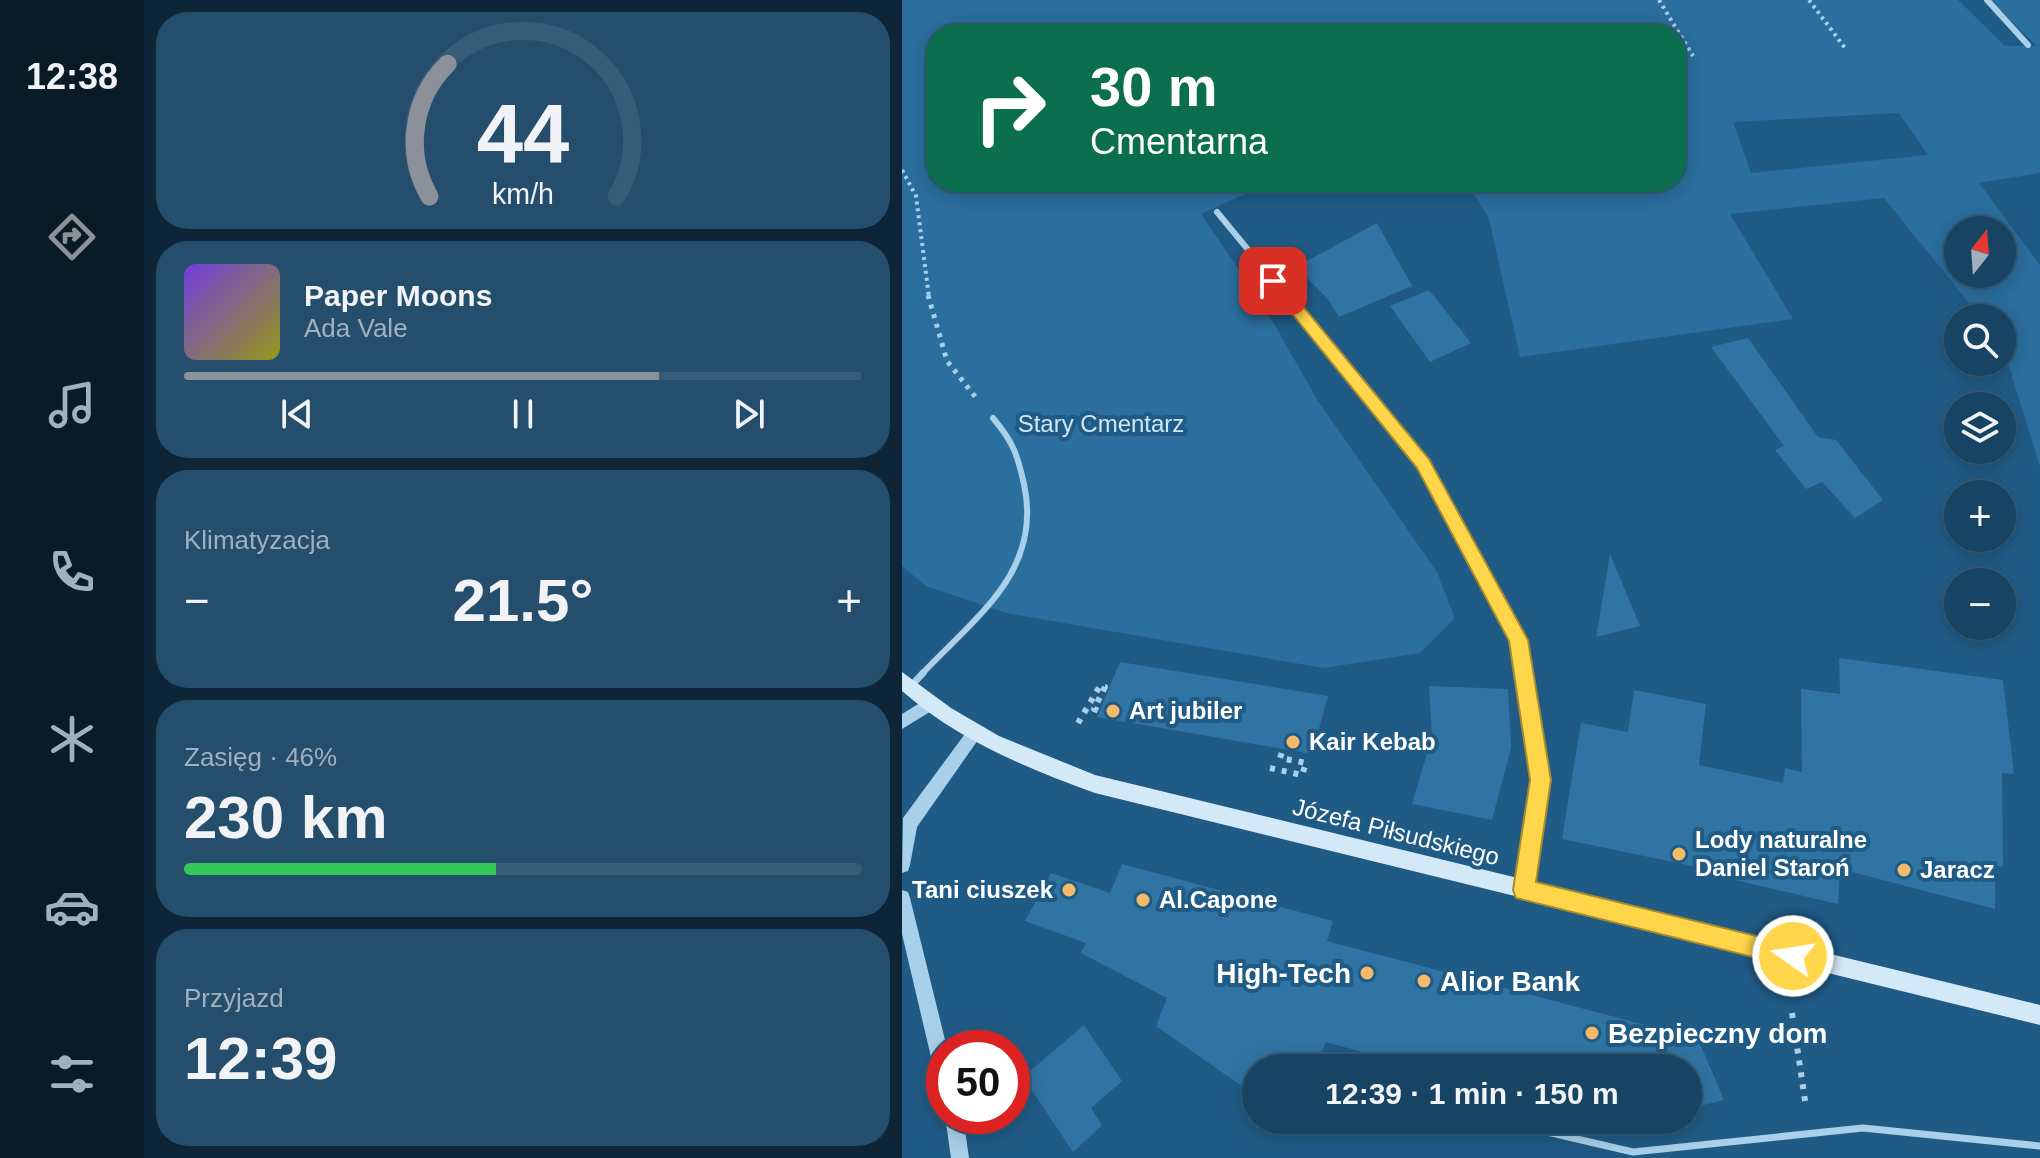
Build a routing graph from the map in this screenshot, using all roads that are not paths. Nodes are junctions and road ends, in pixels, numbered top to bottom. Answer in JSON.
{"nodes":[{"id":1,"x":1987,"y":0,"type":"edge"},
{"id":2,"x":2028,"y":45,"type":"dead end"},
{"id":3,"x":1217,"y":212,"type":"dead end"},
{"id":4,"x":993,"y":418,"type":"road end"},
{"id":5,"x":906,"y":684,"type":"edge"},
{"id":6,"x":928,"y":705,"type":"junction"},
{"id":7,"x":902,"y":722,"type":"edge"},
{"id":8,"x":975,"y":732,"type":"junction"},
{"id":9,"x":902,"y":865,"type":"edge"},
{"id":10,"x":1524,"y":890,"type":"junction"},
{"id":11,"x":902,"y":898,"type":"edge"},
{"id":12,"x":2040,"y":1015,"type":"edge"},
{"id":13,"x":934,"y":1030,"type":"edge"},
{"id":14,"x":957,"y":1134,"type":"edge"},
{"id":15,"x":1555,"y":1134,"type":"edge"},
{"id":16,"x":2040,"y":1146,"type":"edge"},
{"id":17,"x":960,"y":1158,"type":"edge"}],
"edges":[{"from":1,"to":2,"type":"street"},
{"from":3,"to":10,"type":"street"},
{"from":4,"to":5,"type":"lane"},
{"from":5,"to":6,"type":"main road","name":"Józefa Piłsudskiego"},
{"from":6,"to":7,"type":"street"},
{"from":6,"to":8,"type":"main road","name":"Józefa Piłsudskiego"},
{"from":8,"to":9,"type":"street"},
{"from":8,"to":10,"type":"main road","name":"Józefa Piłsudskiego"},
{"from":10,"to":12,"type":"main road","name":"Józefa Piłsudskiego"},
{"from":11,"to":13,"type":"street"},
{"from":14,"to":17,"type":"street"},
{"from":15,"to":16,"type":"lane"}]}
